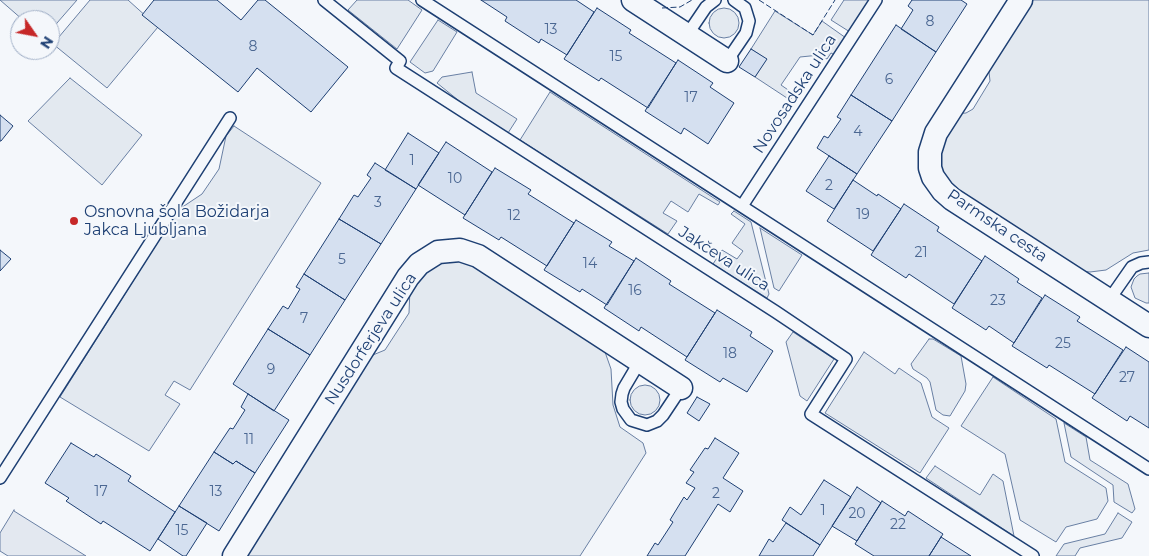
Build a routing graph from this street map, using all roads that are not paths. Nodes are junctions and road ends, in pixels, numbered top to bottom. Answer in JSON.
{"nodes":[{"id":1,"x":324,"y":0,"type":"edge"},
{"id":2,"x":422,"y":0,"type":"edge"},
{"id":3,"x":633,"y":0,"type":"edge"},
{"id":4,"x":715,"y":0,"type":"edge"},
{"id":5,"x":734,"y":0,"type":"edge"},
{"id":6,"x":876,"y":0,"type":"edge"},
{"id":7,"x":1021,"y":0,"type":"edge"},
{"id":8,"x":687,"y":35,"type":"junction"},
{"id":9,"x":727,"y":61,"type":"joint"},
{"id":10,"x":230,"y":118,"type":"dead end"},
{"id":11,"x":742,"y":206,"type":"junction"},
{"id":12,"x":1149,"y":262,"type":"edge"},
{"id":13,"x":1109,"y":300,"type":"junction"},
{"id":14,"x":1149,"y":326,"type":"edge"},
{"id":15,"x":640,"y":361,"type":"junction"},
{"id":16,"x":681,"y":388,"type":"joint"},
{"id":17,"x":1149,"y":469,"type":"edge"},
{"id":18,"x":0,"y":478,"type":"edge"},
{"id":19,"x":234,"y":556,"type":"edge"},
{"id":20,"x":1032,"y":556,"type":"edge"}],
"edges":[{"from":1,"to":20,"type":"lane","name":"Jakčeva ulica"},
{"from":2,"to":11,"type":"lane"},
{"from":3,"to":8,"type":"street"},
{"from":4,"to":8,"type":"lane"},
{"from":5,"to":9,"type":"lane"},
{"from":6,"to":11,"type":"lane","name":"Novosadska ulica"},
{"from":7,"to":13,"type":"street","name":"Parmska cesta"},
{"from":8,"to":9,"type":"street"},
{"from":10,"to":18,"type":"lane"},
{"from":11,"to":17,"type":"lane"},
{"from":12,"to":13,"type":"lane"},
{"from":13,"to":14,"type":"street","name":"Parmska cesta"},
{"from":15,"to":16,"type":"street","name":"Nusdorferjeva ulica"},
{"from":15,"to":16,"type":"lane","name":"Nusdorferjeva ulica"},
{"from":15,"to":19,"type":"street","name":"Nusdorferjeva ulica"}]}
